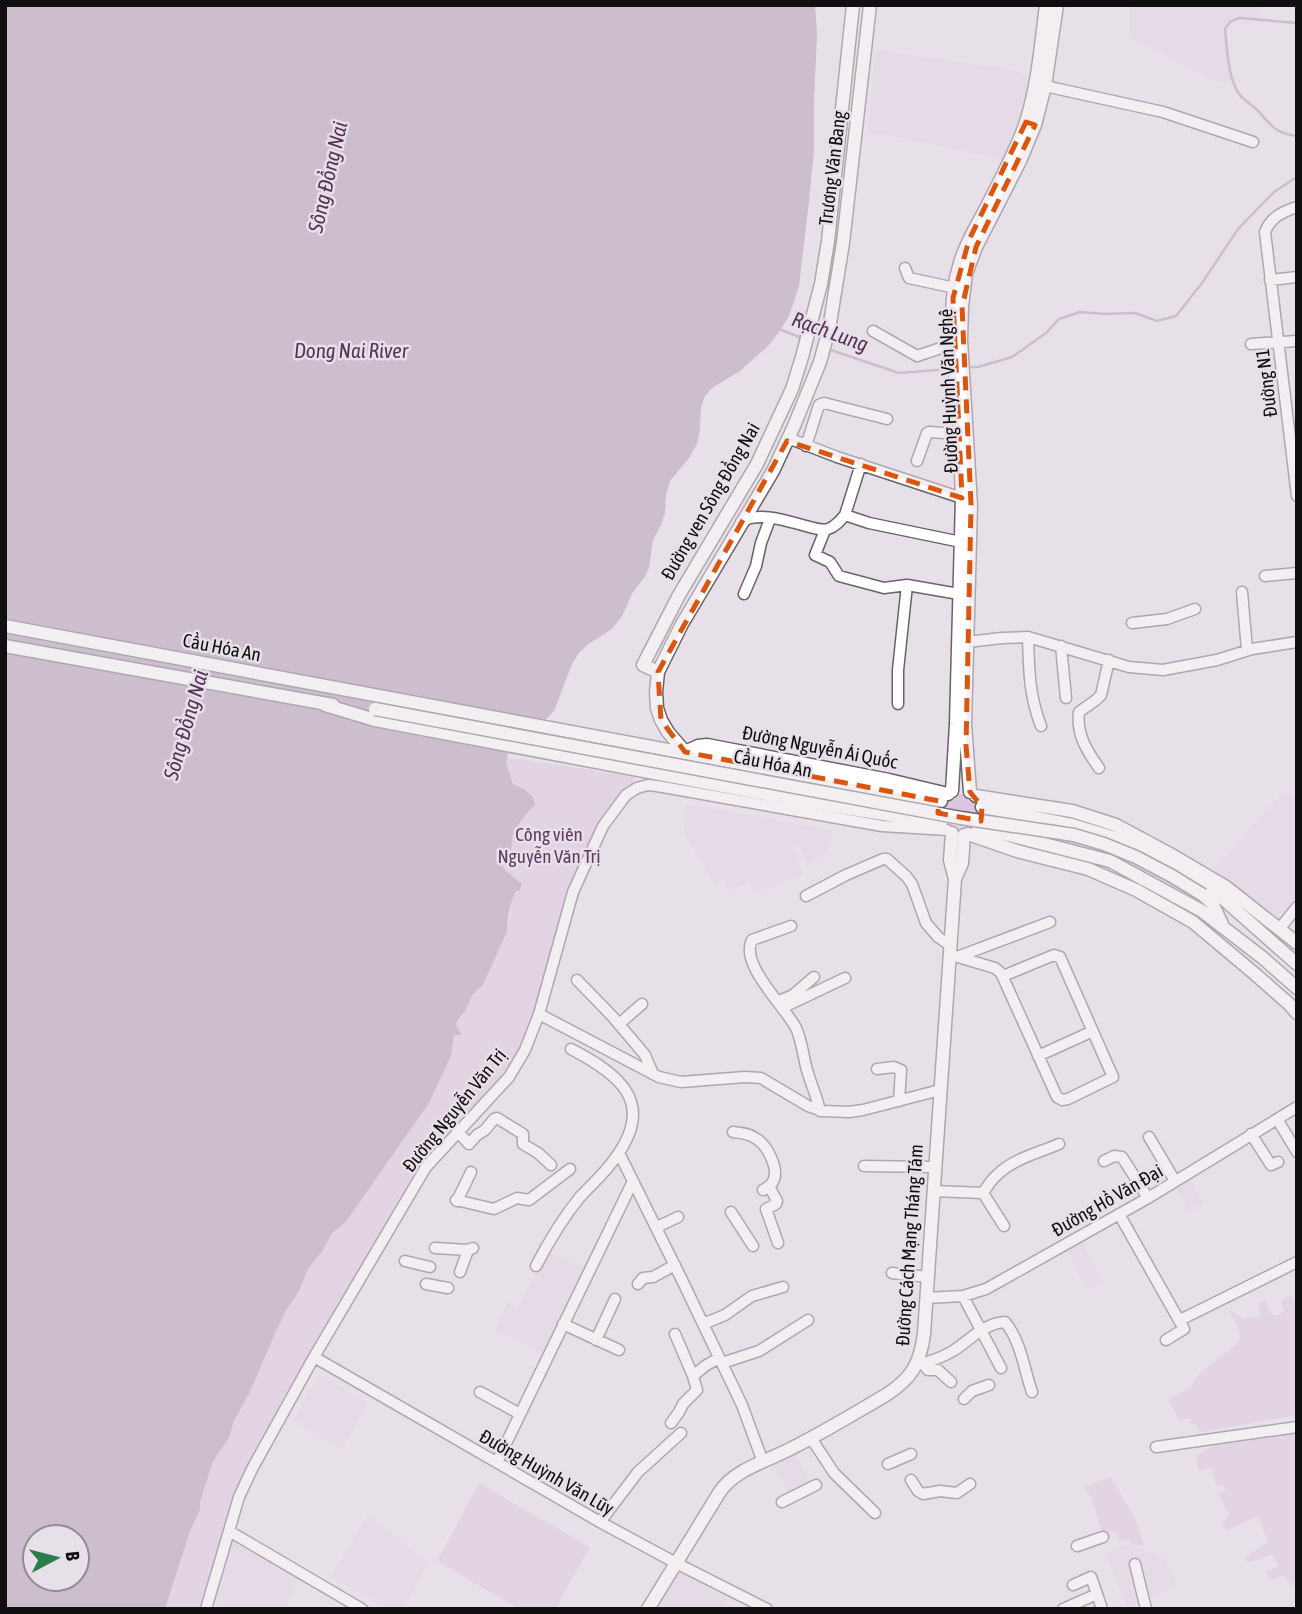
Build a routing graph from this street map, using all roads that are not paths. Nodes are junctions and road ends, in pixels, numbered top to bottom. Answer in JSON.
{"nodes":[{"id":1,"x":853,"y":5,"type":"edge"},
{"id":2,"x":870,"y":5,"type":"edge"},
{"id":3,"x":1046,"y":5,"type":"edge"},
{"id":4,"x":1057,"y":5,"type":"edge"},
{"id":5,"x":1045,"y":86,"type":"junction"},
{"id":6,"x":1030,"y":124,"type":"junction"},
{"id":7,"x":1253,"y":142,"type":"dead end"},
{"id":8,"x":1297,"y":207,"type":"edge"},
{"id":9,"x":905,"y":268,"type":"dead end"},
{"id":10,"x":1297,"y":277,"type":"edge"},
{"id":11,"x":1270,"y":280,"type":"junction"},
{"id":12,"x":955,"y":288,"type":"junction"},
{"id":13,"x":873,"y":331,"type":"dead end"},
{"id":14,"x":1297,"y":341,"type":"edge"},
{"id":15,"x":1279,"y":343,"type":"junction"},
{"id":16,"x":953,"y":344,"type":"junction"},
{"id":17,"x":1251,"y":344,"type":"dead end"},
{"id":18,"x":959,"y":368,"type":"junction"},
{"id":19,"x":887,"y":418,"type":"dead end"},
{"id":20,"x":959,"y":434,"type":"junction"},
{"id":21,"x":806,"y":446,"type":"junction"},
{"id":22,"x":917,"y":461,"type":"dead end"},
{"id":23,"x":861,"y":464,"type":"junction"},
{"id":24,"x":772,"y":474,"type":"junction"},
{"id":25,"x":1297,"y":496,"type":"edge"},
{"id":26,"x":962,"y":498,"type":"junction"},
{"id":27,"x":845,"y":515,"type":"junction"},
{"id":28,"x":770,"y":519,"type":"junction"},
{"id":29,"x":745,"y":520,"type":"junction"},
{"id":30,"x":825,"y":530,"type":"junction"},
{"id":31,"x":961,"y":542,"type":"junction"},
{"id":32,"x":715,"y":561,"type":"dead end"},
{"id":33,"x":1297,"y":573,"type":"edge"},
{"id":34,"x":1265,"y":576,"type":"dead end"},
{"id":35,"x":907,"y":585,"type":"junction"},
{"id":36,"x":1242,"y":592,"type":"dead end"},
{"id":37,"x":744,"y":594,"type":"dead end"},
{"id":38,"x":959,"y":594,"type":"junction"},
{"id":39,"x":1195,"y":609,"type":"dead end"},
{"id":40,"x":1132,"y":623,"type":"dead end"},
{"id":41,"x":5,"y":626,"type":"edge"},
{"id":42,"x":1028,"y":637,"type":"junction"},
{"id":43,"x":967,"y":642,"type":"junction"},
{"id":44,"x":1297,"y":642,"type":"edge"},
{"id":45,"x":5,"y":646,"type":"edge"},
{"id":46,"x":1061,"y":646,"type":"junction"},
{"id":47,"x":1247,"y":650,"type":"junction"},
{"id":48,"x":1109,"y":660,"type":"junction"},
{"id":49,"x":658,"y":673,"type":"junction"},
{"id":50,"x":1066,"y":698,"type":"dead end"},
{"id":51,"x":898,"y":704,"type":"dead end"},
{"id":52,"x":325,"y":705,"type":"junction"},
{"id":53,"x":1041,"y":726,"type":"dead end"},
{"id":54,"x":683,"y":752,"type":"junction"},
{"id":55,"x":1099,"y":768,"type":"dead end"},
{"id":56,"x":873,"y":789,"type":"junction"},
{"id":57,"x":947,"y":795,"type":"junction"},
{"id":58,"x":976,"y":798,"type":"junction"},
{"id":59,"x":870,"y":812,"type":"junction"},
{"id":60,"x":898,"y":822,"type":"junction"},
{"id":61,"x":958,"y":830,"type":"junction"},
{"id":62,"x":1216,"y":895,"type":"junction"},
{"id":63,"x":806,"y":896,"type":"dead end"},
{"id":64,"x":1297,"y":907,"type":"edge"},
{"id":65,"x":1050,"y":922,"type":"dead end"},
{"id":66,"x":791,"y":926,"type":"dead end"},
{"id":67,"x":1224,"y":927,"type":"junction"},
{"id":68,"x":1280,"y":928,"type":"junction"},
{"id":69,"x":1272,"y":943,"type":"junction"},
{"id":70,"x":1297,"y":943,"type":"edge"},
{"id":71,"x":953,"y":953,"type":"junction"},
{"id":72,"x":1264,"y":958,"type":"junction"},
{"id":73,"x":1297,"y":964,"type":"edge"},
{"id":74,"x":1255,"y":974,"type":"junction"},
{"id":75,"x":814,"y":976,"type":"dead end"},
{"id":76,"x":1003,"y":976,"type":"junction"},
{"id":77,"x":845,"y":978,"type":"dead end"},
{"id":78,"x":576,"y":980,"type":"dead end"},
{"id":79,"x":1297,"y":988,"type":"edge"},
{"id":80,"x":642,"y":1004,"type":"dead end"},
{"id":81,"x":779,"y":1005,"type":"junction"},
{"id":82,"x":1297,"y":1013,"type":"edge"},
{"id":83,"x":539,"y":1014,"type":"junction"},
{"id":84,"x":619,"y":1024,"type":"junction"},
{"id":85,"x":1093,"y":1031,"type":"junction"},
{"id":86,"x":571,"y":1049,"type":"dead end"},
{"id":87,"x":1038,"y":1056,"type":"junction"},
{"id":88,"x":877,"y":1069,"type":"dead end"},
{"id":89,"x":653,"y":1074,"type":"junction"},
{"id":90,"x":940,"y":1090,"type":"junction"},
{"id":91,"x":899,"y":1101,"type":"junction"},
{"id":92,"x":1297,"y":1107,"type":"edge"},
{"id":93,"x":820,"y":1111,"type":"junction"},
{"id":94,"x":1277,"y":1119,"type":"junction"},
{"id":95,"x":458,"y":1132,"type":"junction"},
{"id":96,"x":733,"y":1132,"type":"dead end"},
{"id":97,"x":1251,"y":1134,"type":"junction"},
{"id":98,"x":1149,"y":1137,"type":"dead end"},
{"id":99,"x":1059,"y":1144,"type":"dead end"},
{"id":100,"x":1297,"y":1152,"type":"edge"},
{"id":101,"x":619,"y":1153,"type":"junction"},
{"id":102,"x":1104,"y":1161,"type":"dead end"},
{"id":103,"x":1278,"y":1162,"type":"dead end"},
{"id":104,"x":551,"y":1165,"type":"dead end"},
{"id":105,"x":864,"y":1166,"type":"dead end"},
{"id":106,"x":934,"y":1167,"type":"junction"},
{"id":107,"x":570,"y":1169,"type":"dead end"},
{"id":108,"x":471,"y":1172,"type":"dead end"},
{"id":109,"x":633,"y":1181,"type":"junction"},
{"id":110,"x":1175,"y":1181,"type":"junction"},
{"id":111,"x":933,"y":1192,"type":"junction"},
{"id":112,"x":983,"y":1193,"type":"junction"},
{"id":113,"x":1148,"y":1198,"type":"junction"},
{"id":114,"x":731,"y":1212,"type":"dead end"},
{"id":115,"x":1119,"y":1214,"type":"junction"},
{"id":116,"x":678,"y":1217,"type":"dead end"},
{"id":117,"x":1004,"y":1226,"type":"dead end"},
{"id":118,"x":657,"y":1227,"type":"junction"},
{"id":119,"x":778,"y":1243,"type":"dead end"},
{"id":120,"x":753,"y":1246,"type":"dead end"},
{"id":121,"x":435,"y":1248,"type":"dead end"},
{"id":122,"x":405,"y":1261,"type":"dead end"},
{"id":123,"x":1297,"y":1262,"type":"edge"},
{"id":124,"x":675,"y":1265,"type":"junction"},
{"id":125,"x":430,"y":1266,"type":"dead end"},
{"id":126,"x":536,"y":1266,"type":"dead end"},
{"id":127,"x":460,"y":1272,"type":"dead end"},
{"id":128,"x":892,"y":1273,"type":"dead end"},
{"id":129,"x":928,"y":1277,"type":"junction"},
{"id":130,"x":426,"y":1284,"type":"dead end"},
{"id":131,"x":638,"y":1284,"type":"dead end"},
{"id":132,"x":783,"y":1287,"type":"dead end"},
{"id":133,"x":447,"y":1288,"type":"dead end"},
{"id":134,"x":963,"y":1296,"type":"junction"},
{"id":135,"x":926,"y":1298,"type":"junction"},
{"id":136,"x":615,"y":1299,"type":"dead end"},
{"id":137,"x":808,"y":1320,"type":"dead end"},
{"id":138,"x":1180,"y":1320,"type":"junction"},
{"id":139,"x":703,"y":1324,"type":"junction"},
{"id":140,"x":564,"y":1325,"type":"junction"},
{"id":141,"x":981,"y":1331,"type":"junction"},
{"id":142,"x":675,"y":1334,"type":"dead end"},
{"id":143,"x":596,"y":1340,"type":"junction"},
{"id":144,"x":1166,"y":1340,"type":"dead end"},
{"id":145,"x":619,"y":1350,"type":"dead end"},
{"id":146,"x":314,"y":1357,"type":"junction"},
{"id":147,"x":721,"y":1361,"type":"junction"},
{"id":148,"x":920,"y":1364,"type":"junction"},
{"id":149,"x":1000,"y":1368,"type":"dead end"},
{"id":150,"x":693,"y":1376,"type":"junction"},
{"id":151,"x":951,"y":1382,"type":"dead end"},
{"id":152,"x":989,"y":1385,"type":"dead end"},
{"id":153,"x":480,"y":1392,"type":"dead end"},
{"id":154,"x":1032,"y":1392,"type":"dead end"},
{"id":155,"x":964,"y":1399,"type":"dead end"},
{"id":156,"x":520,"y":1414,"type":"junction"},
{"id":157,"x":671,"y":1423,"type":"dead end"},
{"id":158,"x":1297,"y":1427,"type":"edge"},
{"id":159,"x":681,"y":1433,"type":"dead end"},
{"id":160,"x":811,"y":1438,"type":"junction"},
{"id":161,"x":1156,"y":1447,"type":"dead end"},
{"id":162,"x":911,"y":1454,"type":"dead end"},
{"id":163,"x":497,"y":1462,"type":"junction"},
{"id":164,"x":763,"y":1462,"type":"junction"},
{"id":165,"x":888,"y":1464,"type":"dead end"},
{"id":166,"x":911,"y":1480,"type":"dead end"},
{"id":167,"x":970,"y":1484,"type":"dead end"},
{"id":168,"x":816,"y":1485,"type":"dead end"},
{"id":169,"x":782,"y":1502,"type":"dead end"},
{"id":170,"x":875,"y":1513,"type":"dead end"},
{"id":171,"x":600,"y":1522,"type":"junction"},
{"id":172,"x":229,"y":1531,"type":"junction"},
{"id":173,"x":1103,"y":1537,"type":"dead end"},
{"id":174,"x":1077,"y":1546,"type":"dead end"},
{"id":175,"x":676,"y":1563,"type":"junction"},
{"id":176,"x":1135,"y":1564,"type":"dead end"},
{"id":177,"x":1073,"y":1585,"type":"dead end"},
{"id":178,"x":1097,"y":1594,"type":"junction"},
{"id":179,"x":349,"y":1606,"type":"edge"},
{"id":180,"x":206,"y":1609,"type":"edge"},
{"id":181,"x":362,"y":1609,"type":"edge"},
{"id":182,"x":648,"y":1609,"type":"edge"},
{"id":183,"x":767,"y":1609,"type":"edge"},
{"id":184,"x":1063,"y":1609,"type":"edge"},
{"id":185,"x":1102,"y":1609,"type":"edge"},
{"id":186,"x":1146,"y":1609,"type":"edge"}],
"edges":[{"from":1,"to":49,"type":"main road","name":"Đường ven Sông Đồng Nai"},
{"from":2,"to":24,"type":"main road","name":"Trương Văn Bang"},
{"from":3,"to":6,"type":"main road","name":"Đường Huỳnh Văn Nghệ"},
{"from":4,"to":5,"type":"main road","name":"Đường Huỳnh Văn Nghệ"},
{"from":5,"to":6,"type":"main road","name":"Đường Huỳnh Văn Nghệ"},
{"from":5,"to":7,"type":"street"},
{"from":6,"to":12,"type":"main road","name":"Đường Huỳnh Văn Nghệ"},
{"from":6,"to":18,"type":"main road","name":"Đường Huỳnh Văn Nghệ"},
{"from":8,"to":11,"type":"street","name":"Đường N1"},
{"from":9,"to":12,"type":"street"},
{"from":10,"to":11,"type":"street"},
{"from":11,"to":15,"type":"street","name":"Đường N1"},
{"from":12,"to":16,"type":"main road","name":"Đường Huỳnh Văn Nghệ"},
{"from":13,"to":16,"type":"street"},
{"from":14,"to":15,"type":"street"},
{"from":15,"to":17,"type":"street"},
{"from":15,"to":25,"type":"street","name":"Đường N1"},
{"from":16,"to":18,"type":"main road","name":"Đường Huỳnh Văn Nghệ"},
{"from":18,"to":20,"type":"main road","name":"Đường Huỳnh Văn Nghệ"},
{"from":18,"to":43,"type":"main road","name":"Đường Huỳnh Văn Nghệ"},
{"from":19,"to":21,"type":"street"},
{"from":20,"to":22,"type":"street"},
{"from":20,"to":26,"type":"main road","name":"Đường Huỳnh Văn Nghệ"},
{"from":21,"to":23,"type":"street"},
{"from":21,"to":24,"type":"street"},
{"from":23,"to":26,"type":"street"},
{"from":23,"to":27,"type":"street"},
{"from":24,"to":29,"type":"main road"},
{"from":26,"to":31,"type":"main road","name":"Đường Huỳnh Văn Nghệ"},
{"from":27,"to":30,"type":"street"},
{"from":27,"to":31,"type":"street"},
{"from":28,"to":29,"type":"street"},
{"from":28,"to":30,"type":"street"},
{"from":28,"to":37,"type":"street"},
{"from":29,"to":32,"type":"street"},
{"from":29,"to":49,"type":"main road"},
{"from":30,"to":35,"type":"street"},
{"from":31,"to":38,"type":"main road","name":"Đường Huỳnh Văn Nghệ"},
{"from":33,"to":34,"type":"street"},
{"from":35,"to":38,"type":"street"},
{"from":35,"to":51,"type":"street"},
{"from":36,"to":47,"type":"street"},
{"from":38,"to":57,"type":"main road","name":"Đường Huỳnh Văn Nghệ"},
{"from":39,"to":40,"type":"street"},
{"from":41,"to":54,"type":"main road","name":"Cầu Hóa An"},
{"from":42,"to":43,"type":"street"},
{"from":42,"to":46,"type":"street"},
{"from":42,"to":53,"type":"street"},
{"from":43,"to":58,"type":"main road","name":"Đường Huỳnh Văn Nghệ"},
{"from":44,"to":47,"type":"street"},
{"from":45,"to":52,"type":"main road","name":"Cầu Hóa An"},
{"from":46,"to":48,"type":"street"},
{"from":46,"to":50,"type":"street"},
{"from":47,"to":48,"type":"street"},
{"from":48,"to":55,"type":"street"},
{"from":49,"to":54,"type":"main road"},
{"from":52,"to":59,"type":"main road","name":"Cầu Hóa An"},
{"from":52,"to":62,"type":"main road","name":"Cầu Hóa An","bridge":true},
{"from":54,"to":56,"type":"main road","name":"Đường Nguyễn Ái Quốc"},
{"from":54,"to":57,"type":"main road","name":"Đường Nguyễn Ái Quốc"},
{"from":56,"to":57,"type":"main road","name":"Đường Nguyễn Ái Quốc"},
{"from":56,"to":59,"type":"main road"},
{"from":57,"to":58,"type":"main road"},
{"from":57,"to":61,"type":"main road"},
{"from":58,"to":61,"type":"main road"},
{"from":58,"to":62,"type":"main road"},
{"from":59,"to":60,"type":"main road"},
{"from":60,"to":61,"type":"main road"},
{"from":60,"to":83,"type":"street","name":"Đường Nguyễn Văn Trị"},
{"from":61,"to":67,"type":"main road"},
{"from":61,"to":71,"type":"main road","name":"Đường Cách Mạng Tháng Tám"},
{"from":61,"to":74,"type":"main road"},
{"from":62,"to":67,"type":"main road"},
{"from":62,"to":68,"type":"main road"},
{"from":62,"to":69,"type":"main road"},
{"from":63,"to":71,"type":"street"},
{"from":64,"to":68,"type":"street"},
{"from":65,"to":71,"type":"street"},
{"from":66,"to":81,"type":"street"},
{"from":67,"to":72,"type":"main road"},
{"from":68,"to":69,"type":"main road"},
{"from":68,"to":70,"type":"main road"},
{"from":69,"to":73,"type":"main road"},
{"from":71,"to":76,"type":"street"},
{"from":71,"to":90,"type":"main road","name":"Đường Cách Mạng Tháng Tám"},
{"from":72,"to":74,"type":"main road"},
{"from":72,"to":79,"type":"main road"},
{"from":74,"to":82,"type":"main road"},
{"from":75,"to":81,"type":"street"},
{"from":76,"to":85,"type":"street"},
{"from":76,"to":87,"type":"street"},
{"from":77,"to":81,"type":"street"},
{"from":78,"to":84,"type":"street"},
{"from":80,"to":84,"type":"street"},
{"from":81,"to":93,"type":"street"},
{"from":83,"to":89,"type":"street"},
{"from":83,"to":95,"type":"street","name":"Đường Nguyễn Văn Trị"},
{"from":84,"to":89,"type":"street"},
{"from":85,"to":87,"type":"street"},
{"from":85,"to":87,"type":"street"},
{"from":86,"to":101,"type":"street"},
{"from":88,"to":91,"type":"street"},
{"from":89,"to":93,"type":"street"},
{"from":90,"to":91,"type":"street"},
{"from":90,"to":106,"type":"main road","name":"Đường Cách Mạng Tháng Tám"},
{"from":91,"to":93,"type":"street"},
{"from":92,"to":94,"type":"street","name":"Đường Hồ Văn Đại"},
{"from":94,"to":97,"type":"street","name":"Đường Hồ Văn Đại"},
{"from":94,"to":100,"type":"street"},
{"from":95,"to":104,"type":"street"},
{"from":95,"to":146,"type":"street","name":"Đường Nguyễn Văn Trị"},
{"from":96,"to":119,"type":"street"},
{"from":97,"to":103,"type":"street"},
{"from":97,"to":110,"type":"street","name":"Đường Hồ Văn Đại"},
{"from":98,"to":110,"type":"street"},
{"from":99,"to":112,"type":"street"},
{"from":101,"to":109,"type":"street"},
{"from":101,"to":126,"type":"street"},
{"from":102,"to":113,"type":"street"},
{"from":105,"to":106,"type":"street"},
{"from":106,"to":111,"type":"main road","name":"Đường Cách Mạng Tháng Tám"},
{"from":107,"to":108,"type":"street"},
{"from":109,"to":118,"type":"street"},
{"from":109,"to":140,"type":"street"},
{"from":110,"to":113,"type":"street","name":"Đường Hồ Văn Đại"},
{"from":111,"to":112,"type":"street"},
{"from":111,"to":129,"type":"main road","name":"Đường Cách Mạng Tháng Tám"},
{"from":112,"to":117,"type":"street"},
{"from":113,"to":115,"type":"street","name":"Đường Hồ Văn Đại"},
{"from":114,"to":120,"type":"street"},
{"from":115,"to":134,"type":"street","name":"Đường Hồ Văn Đại"},
{"from":115,"to":138,"type":"street"},
{"from":116,"to":118,"type":"street"},
{"from":118,"to":124,"type":"street"},
{"from":121,"to":127,"type":"street"},
{"from":122,"to":125,"type":"street"},
{"from":123,"to":138,"type":"street"},
{"from":124,"to":131,"type":"street"},
{"from":124,"to":139,"type":"street"},
{"from":128,"to":129,"type":"street"},
{"from":129,"to":135,"type":"main road","name":"Đường Cách Mạng Tháng Tám"},
{"from":130,"to":133,"type":"street"},
{"from":132,"to":139,"type":"street"},
{"from":134,"to":135,"type":"street","name":"Đường Hồ Văn Đại"},
{"from":134,"to":141,"type":"street"},
{"from":135,"to":148,"type":"main road","name":"Đường Cách Mạng Tháng Tám"},
{"from":136,"to":143,"type":"street"},
{"from":137,"to":147,"type":"street"},
{"from":138,"to":144,"type":"street"},
{"from":139,"to":147,"type":"street"},
{"from":140,"to":143,"type":"street"},
{"from":140,"to":156,"type":"street"},
{"from":141,"to":148,"type":"street"},
{"from":141,"to":149,"type":"street"},
{"from":141,"to":154,"type":"street"},
{"from":142,"to":150,"type":"street"},
{"from":143,"to":145,"type":"street"},
{"from":146,"to":163,"type":"street","name":"Đường Huỳnh Văn Lũy"},
{"from":146,"to":172,"type":"street","name":"Đường Nguyễn Văn Trị"},
{"from":147,"to":150,"type":"street"},
{"from":147,"to":164,"type":"street"},
{"from":148,"to":151,"type":"street"},
{"from":148,"to":160,"type":"main road","name":"Đường Cách Mạng Tháng Tám"},
{"from":150,"to":157,"type":"street"},
{"from":152,"to":155,"type":"street"},
{"from":153,"to":156,"type":"street"},
{"from":156,"to":163,"type":"street"},
{"from":158,"to":161,"type":"street"},
{"from":159,"to":171,"type":"street"},
{"from":160,"to":164,"type":"main road","name":"Đường Cách Mạng Tháng Tám"},
{"from":160,"to":170,"type":"street"},
{"from":162,"to":165,"type":"street"},
{"from":163,"to":171,"type":"street","name":"Đường Huỳnh Văn Lũy"},
{"from":164,"to":175,"type":"main road","name":"Đường Cách Mạng Tháng Tám"},
{"from":166,"to":167,"type":"street"},
{"from":168,"to":169,"type":"street"},
{"from":171,"to":175,"type":"street","name":"Đường Huỳnh Văn Lũy"},
{"from":172,"to":179,"type":"street"},
{"from":172,"to":180,"type":"street","name":"Đường Nguyễn Văn Trị"},
{"from":173,"to":174,"type":"street"},
{"from":175,"to":182,"type":"main road","name":"Đường Cách Mạng Tháng Tám"},
{"from":175,"to":183,"type":"street","name":"Đường Huỳnh Văn Lũy"},
{"from":176,"to":186,"type":"street"},
{"from":177,"to":178,"type":"street"},
{"from":178,"to":184,"type":"street"},
{"from":178,"to":185,"type":"street"},
{"from":179,"to":181,"type":"street"}]}
